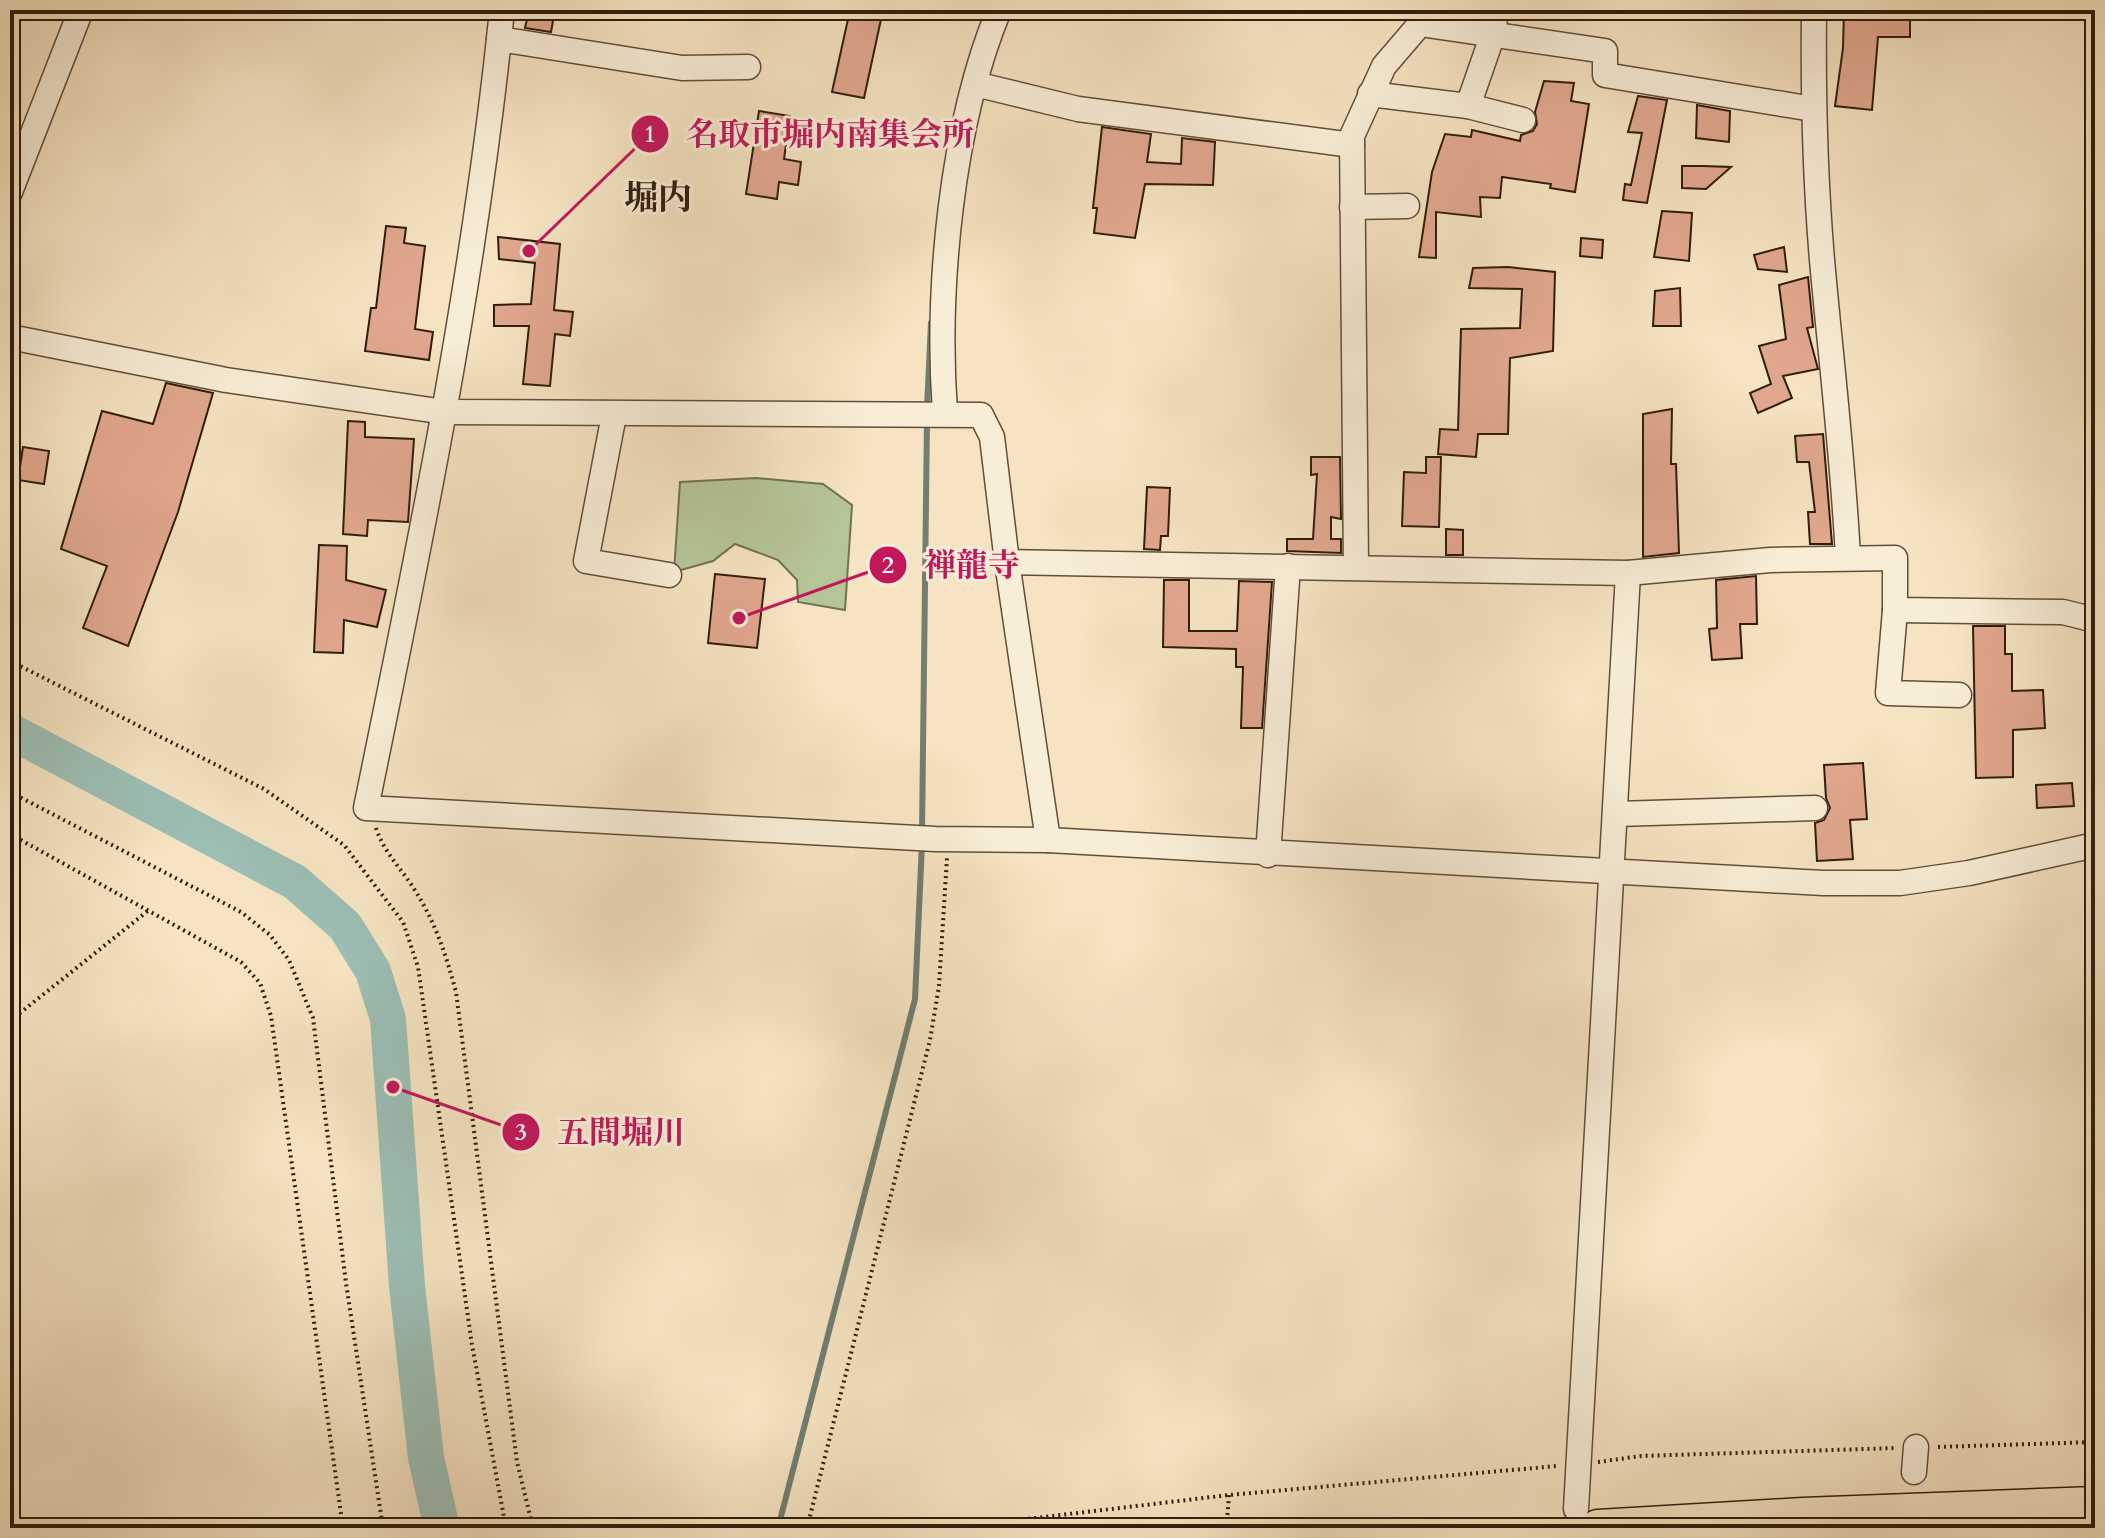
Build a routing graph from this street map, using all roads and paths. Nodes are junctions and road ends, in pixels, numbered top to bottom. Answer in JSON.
{"nodes":[{"id":1,"x":81,"y":10,"type":"edge"},
{"id":2,"x":502,"y":10,"type":"edge"},
{"id":3,"x":999,"y":10,"type":"edge"},
{"id":4,"x":1814,"y":10,"type":"edge"},
{"id":5,"x":1495,"y":22,"type":"edge"},
{"id":6,"x":499,"y":39,"type":"junction"},
{"id":7,"x":748,"y":67,"type":"dead end"},
{"id":8,"x":975,"y":84,"type":"junction"},
{"id":9,"x":1370,"y":94,"type":"junction"},
{"id":10,"x":1468,"y":106,"type":"junction"},
{"id":11,"x":1813,"y":109,"type":"junction"},
{"id":12,"x":1523,"y":120,"type":"dead end"},
{"id":13,"x":1352,"y":145,"type":"junction"},
{"id":14,"x":10,"y":192,"type":"edge"},
{"id":15,"x":1407,"y":206,"type":"dead end"},
{"id":16,"x":1352,"y":207,"type":"junction"},
{"id":17,"x":10,"y":337,"type":"edge"},
{"id":18,"x":445,"y":412,"type":"junction"},
{"id":19,"x":934,"y":413,"type":"junction"},
{"id":20,"x":614,"y":415,"type":"junction"},
{"id":21,"x":1848,"y":558,"type":"junction"},
{"id":22,"x":1007,"y":562,"type":"junction"},
{"id":23,"x":1288,"y":566,"type":"junction"},
{"id":24,"x":1356,"y":567,"type":"junction"},
{"id":25,"x":1628,"y":573,"type":"junction"},
{"id":26,"x":669,"y":575,"type":"dead end"},
{"id":27,"x":1895,"y":610,"type":"junction"},
{"id":28,"x":2095,"y":620,"type":"edge"},
{"id":29,"x":10,"y":661,"type":"edge"},
{"id":30,"x":1959,"y":695,"type":"dead end"},
{"id":31,"x":10,"y":792,"type":"edge"},
{"id":32,"x":366,"y":808,"type":"junction"},
{"id":33,"x":1815,"y":808,"type":"dead end"},
{"id":34,"x":1617,"y":814,"type":"junction"},
{"id":35,"x":10,"y":834,"type":"edge"},
{"id":36,"x":932,"y":839,"type":"junction"},
{"id":37,"x":1048,"y":840,"type":"junction"},
{"id":38,"x":2095,"y":845,"type":"edge"},
{"id":39,"x":1268,"y":855,"type":"junction"},
{"id":40,"x":1614,"y":873,"type":"junction"},
{"id":41,"x":149,"y":910,"type":"junction"},
{"id":42,"x":10,"y":1021,"type":"edge"},
{"id":43,"x":2095,"y":1442,"type":"edge"},
{"id":44,"x":1579,"y":1464,"type":"junction"},
{"id":45,"x":1229,"y":1495,"type":"junction"},
{"id":46,"x":2095,"y":1505,"type":"edge"},
{"id":47,"x":1587,"y":1518,"type":"edge"},
{"id":48,"x":1227,"y":1521,"type":"dead end"},
{"id":49,"x":343,"y":1528,"type":"edge"},
{"id":50,"x":383,"y":1528,"type":"edge"},
{"id":51,"x":506,"y":1528,"type":"edge"},
{"id":52,"x":533,"y":1528,"type":"edge"},
{"id":53,"x":807,"y":1528,"type":"edge"},
{"id":54,"x":951,"y":1528,"type":"edge"}],
"edges":[{"from":1,"to":14,"type":"street"},
{"from":2,"to":6,"type":"street"},
{"from":3,"to":8,"type":"street"},
{"from":4,"to":11,"type":"street"},
{"from":5,"to":9,"type":"street"},
{"from":5,"to":10,"type":"street"},
{"from":5,"to":11,"type":"street"},
{"from":6,"to":7,"type":"street"},
{"from":6,"to":18,"type":"street"},
{"from":8,"to":13,"type":"street"},
{"from":8,"to":19,"type":"street"},
{"from":9,"to":10,"type":"street"},
{"from":9,"to":13,"type":"street"},
{"from":10,"to":12,"type":"street"},
{"from":11,"to":21,"type":"street"},
{"from":13,"to":16,"type":"street"},
{"from":15,"to":16,"type":"street"},
{"from":16,"to":24,"type":"street"},
{"from":17,"to":18,"type":"street"},
{"from":18,"to":20,"type":"street"},
{"from":18,"to":32,"type":"street"},
{"from":19,"to":20,"type":"street"},
{"from":19,"to":22,"type":"street"},
{"from":20,"to":26,"type":"street"},
{"from":21,"to":25,"type":"street"},
{"from":21,"to":27,"type":"street"},
{"from":22,"to":23,"type":"street"},
{"from":22,"to":37,"type":"street"},
{"from":23,"to":24,"type":"street"},
{"from":23,"to":39,"type":"street"},
{"from":24,"to":25,"type":"street"},
{"from":25,"to":34,"type":"street"},
{"from":27,"to":28,"type":"street"},
{"from":27,"to":30,"type":"street"},
{"from":29,"to":51,"type":"path"},
{"from":31,"to":50,"type":"path"},
{"from":32,"to":36,"type":"street"},
{"from":32,"to":52,"type":"path"},
{"from":33,"to":34,"type":"street"},
{"from":34,"to":40,"type":"street"},
{"from":35,"to":41,"type":"path"},
{"from":36,"to":37,"type":"street"},
{"from":36,"to":53,"type":"path"},
{"from":37,"to":39,"type":"street"},
{"from":38,"to":40,"type":"street"},
{"from":39,"to":40,"type":"street"},
{"from":40,"to":44,"type":"street"},
{"from":41,"to":42,"type":"path"},
{"from":41,"to":49,"type":"path"},
{"from":43,"to":44,"type":"path"},
{"from":44,"to":45,"type":"path"},
{"from":44,"to":47,"type":"street"},
{"from":45,"to":48,"type":"path"},
{"from":45,"to":54,"type":"path"},
{"from":46,"to":47,"type":"highway"}]}
